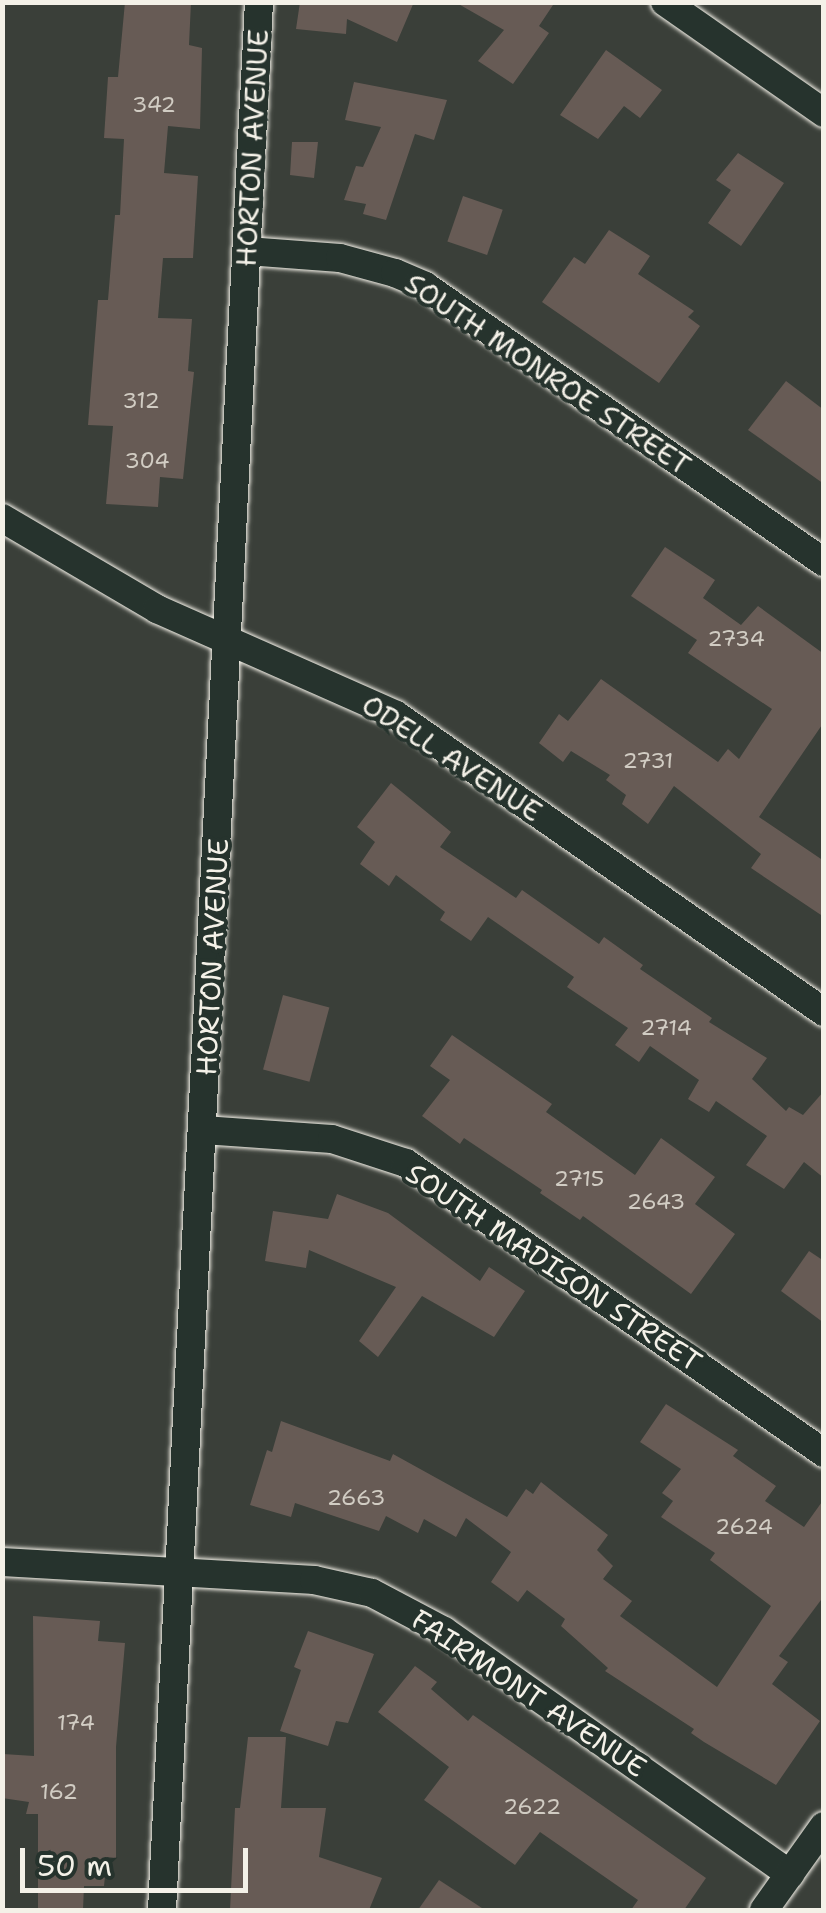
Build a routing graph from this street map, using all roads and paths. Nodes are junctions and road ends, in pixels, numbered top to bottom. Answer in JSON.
{"nodes":[{"id":1,"x":259,"y":2,"type":"edge"},
{"id":2,"x":665,"y":2,"type":"edge"},
{"id":3,"x":824,"y":113,"type":"edge"},
{"id":4,"x":247,"y":251,"type":"junction"},
{"id":5,"x":2,"y":518,"type":"edge"},
{"id":6,"x":824,"y":562,"type":"edge"},
{"id":7,"x":228,"y":641,"type":"junction"},
{"id":8,"x":824,"y":1012,"type":"edge"},
{"id":9,"x":203,"y":1130,"type":"junction"},
{"id":10,"x":824,"y":1453,"type":"edge"},
{"id":11,"x":2,"y":1562,"type":"edge"},
{"id":12,"x":181,"y":1571,"type":"junction"},
{"id":13,"x":824,"y":1826,"type":"edge"},
{"id":14,"x":790,"y":1874,"type":"junction"},
{"id":15,"x":162,"y":1910,"type":"edge"},
{"id":16,"x":764,"y":1910,"type":"edge"}],
"edges":[{"from":1,"to":4,"type":"street","name":"HORTON AVENUE"},
{"from":2,"to":3,"type":"street"},
{"from":4,"to":6,"type":"street","name":"SOUTH MONROE STREET"},
{"from":4,"to":7,"type":"street","name":"HORTON AVENUE"},
{"from":5,"to":7,"type":"street","name":"ODELL AVENUE"},
{"from":7,"to":8,"type":"street","name":"ODELL AVENUE"},
{"from":7,"to":9,"type":"street","name":"HORTON AVENUE"},
{"from":9,"to":10,"type":"street","name":"SOUTH MADISON STREET"},
{"from":9,"to":12,"type":"street","name":"HORTON AVENUE"},
{"from":11,"to":12,"type":"street","name":"FAIRMONT AVENUE"},
{"from":12,"to":14,"type":"street","name":"FAIRMONT AVENUE"},
{"from":12,"to":15,"type":"street","name":"HORTON AVENUE"},
{"from":13,"to":14,"type":"street"},
{"from":14,"to":16,"type":"street"}]}
